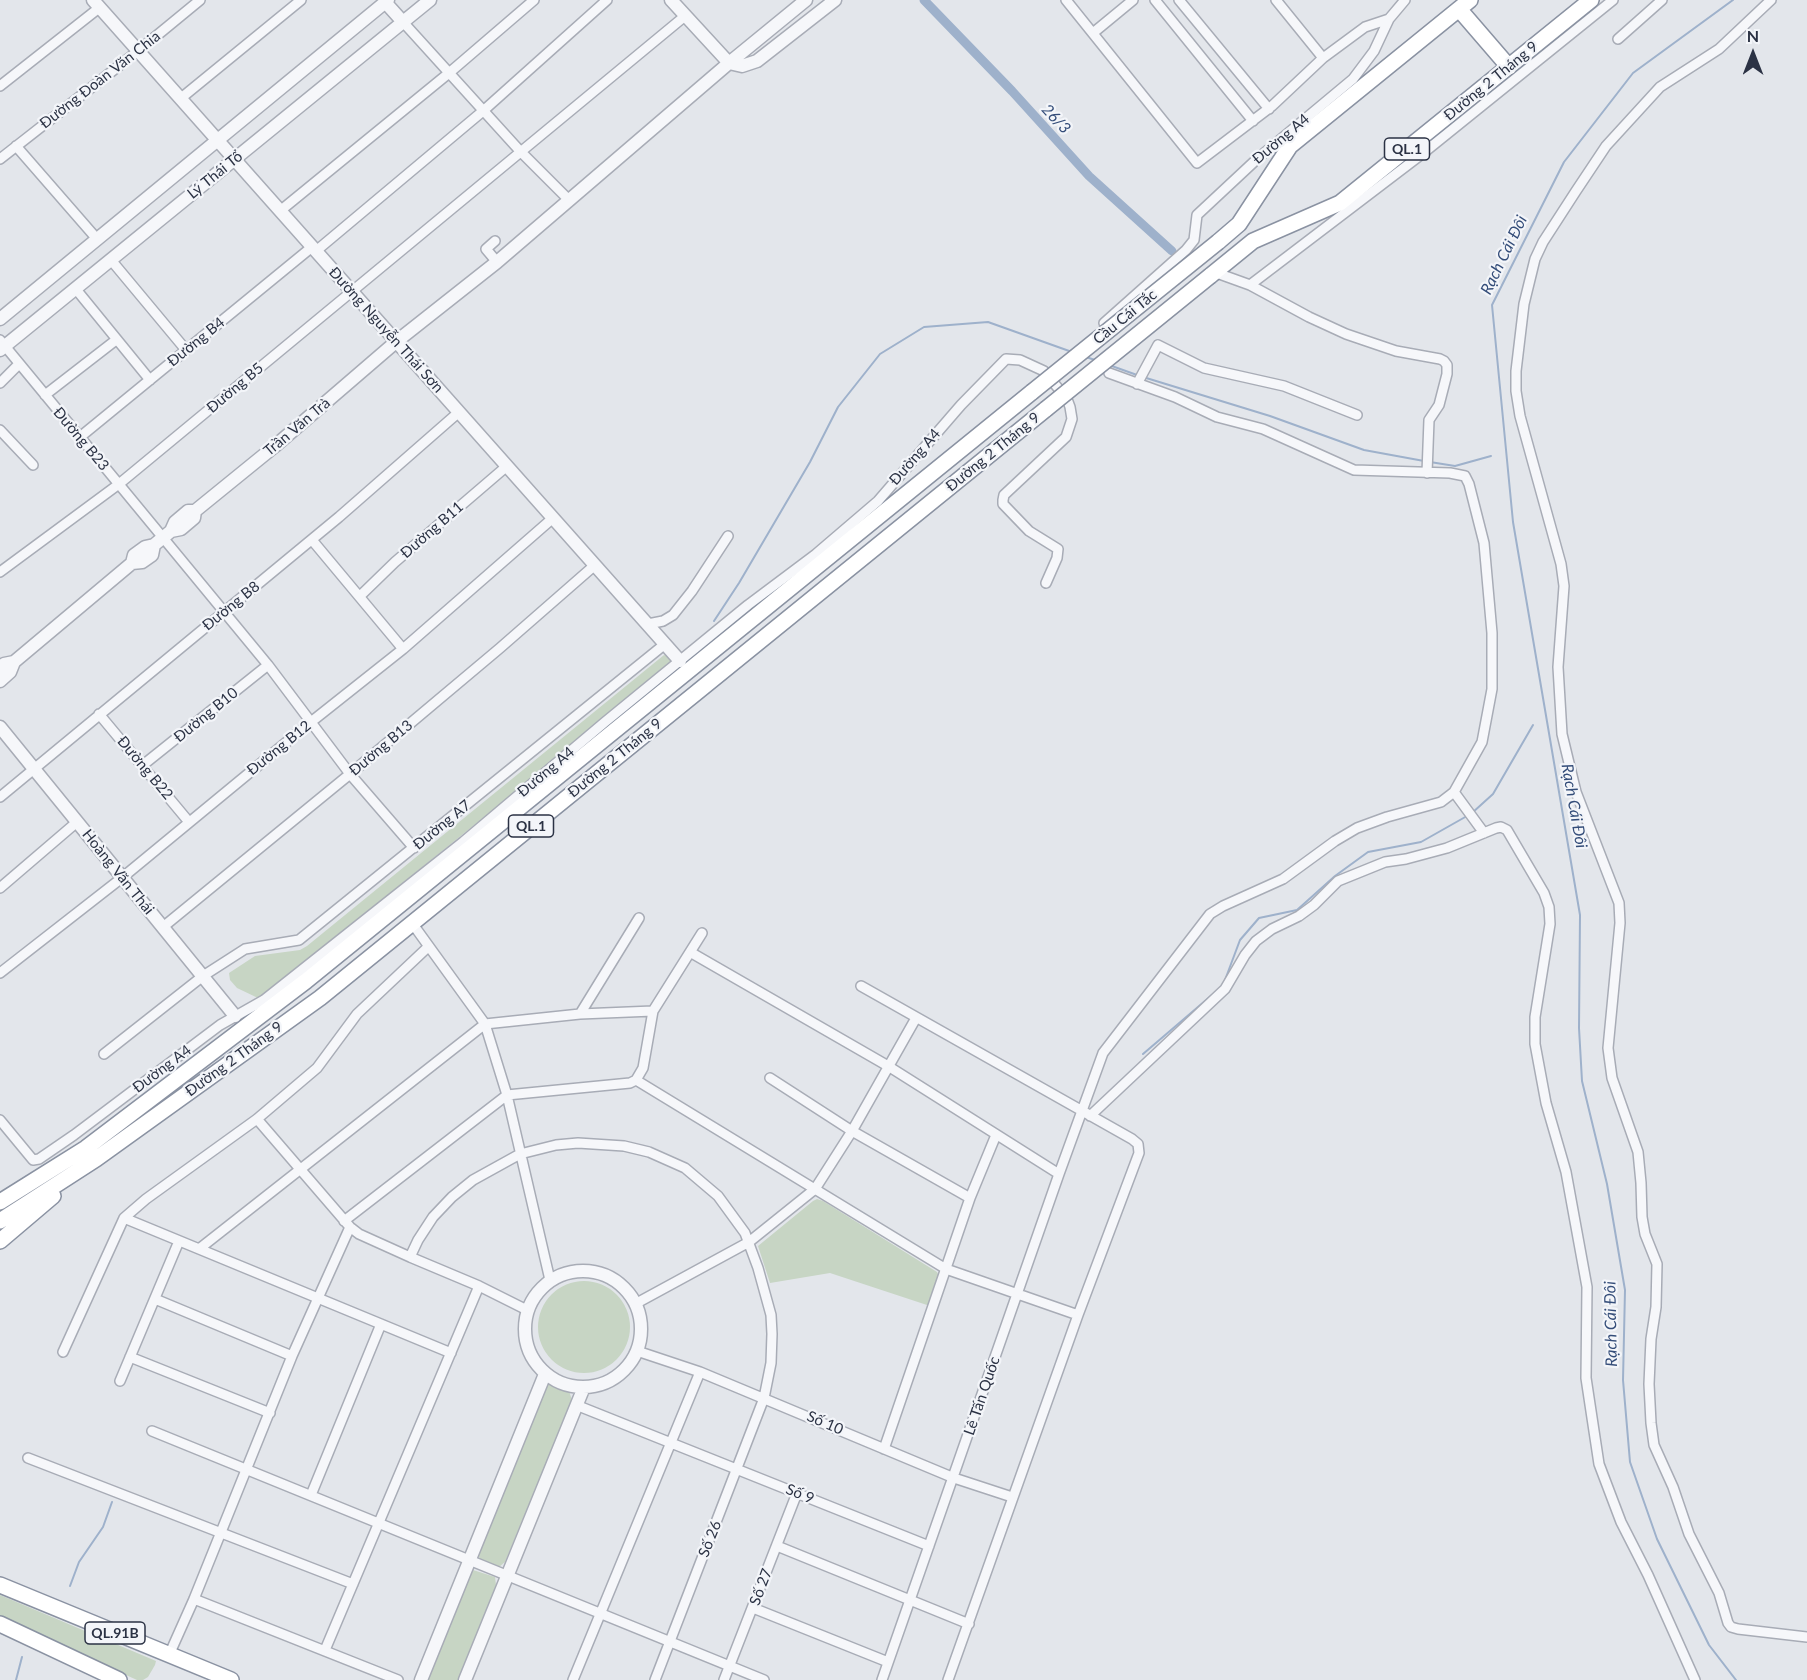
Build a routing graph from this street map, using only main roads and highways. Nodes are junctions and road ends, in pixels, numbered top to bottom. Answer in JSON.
{"nodes":[{"id":1,"x":1591,"y":0,"type":"edge"},
{"id":2,"x":1465,"y":4,"type":"edge"},
{"id":3,"x":1509,"y":67,"type":"junction"},
{"id":4,"x":1212,"y":274,"type":"joint"},
{"id":5,"x":1032,"y":392,"type":"joint"},
{"id":6,"x":1046,"y":409,"type":"joint"},
{"id":7,"x":96,"y":1159,"type":"junction"},
{"id":8,"x":0,"y":1202,"type":"edge"},
{"id":9,"x":0,"y":1221,"type":"edge"},
{"id":10,"x":0,"y":1241,"type":"edge"},
{"id":11,"x":0,"y":1586,"type":"edge"},
{"id":12,"x":0,"y":1624,"type":"edge"},
{"id":13,"x":119,"y":1680,"type":"edge"},
{"id":14,"x":231,"y":1680,"type":"edge"}],
"edges":[{"from":1,"to":3,"type":"highway","name":"Đường 2 Tháng 9","number":"QL.1"},
{"from":2,"to":3,"type":"highway"},
{"from":2,"to":5,"type":"highway","name":"Cầu Cái Tắc","number":"QL.1","bridge":true},
{"from":3,"to":4,"type":"highway","name":"Đường 2 Tháng 9","number":"QL.1"},
{"from":4,"to":6,"type":"highway","name":"Cầu Cái Tắc","number":"QL.1","bridge":true},
{"from":5,"to":8,"type":"highway","name":"Đường 2 Tháng 9","number":"QL.1"},
{"from":6,"to":7,"type":"highway","name":"Đường 2 Tháng 9","number":"QL.1"},
{"from":7,"to":9,"type":"highway","name":"Đường 2 Tháng 9","number":"QL.1"},
{"from":7,"to":10,"type":"highway"},
{"from":11,"to":14,"type":"highway","number":"QL.91B"},
{"from":12,"to":13,"type":"highway","number":"QL.91B"}]}
